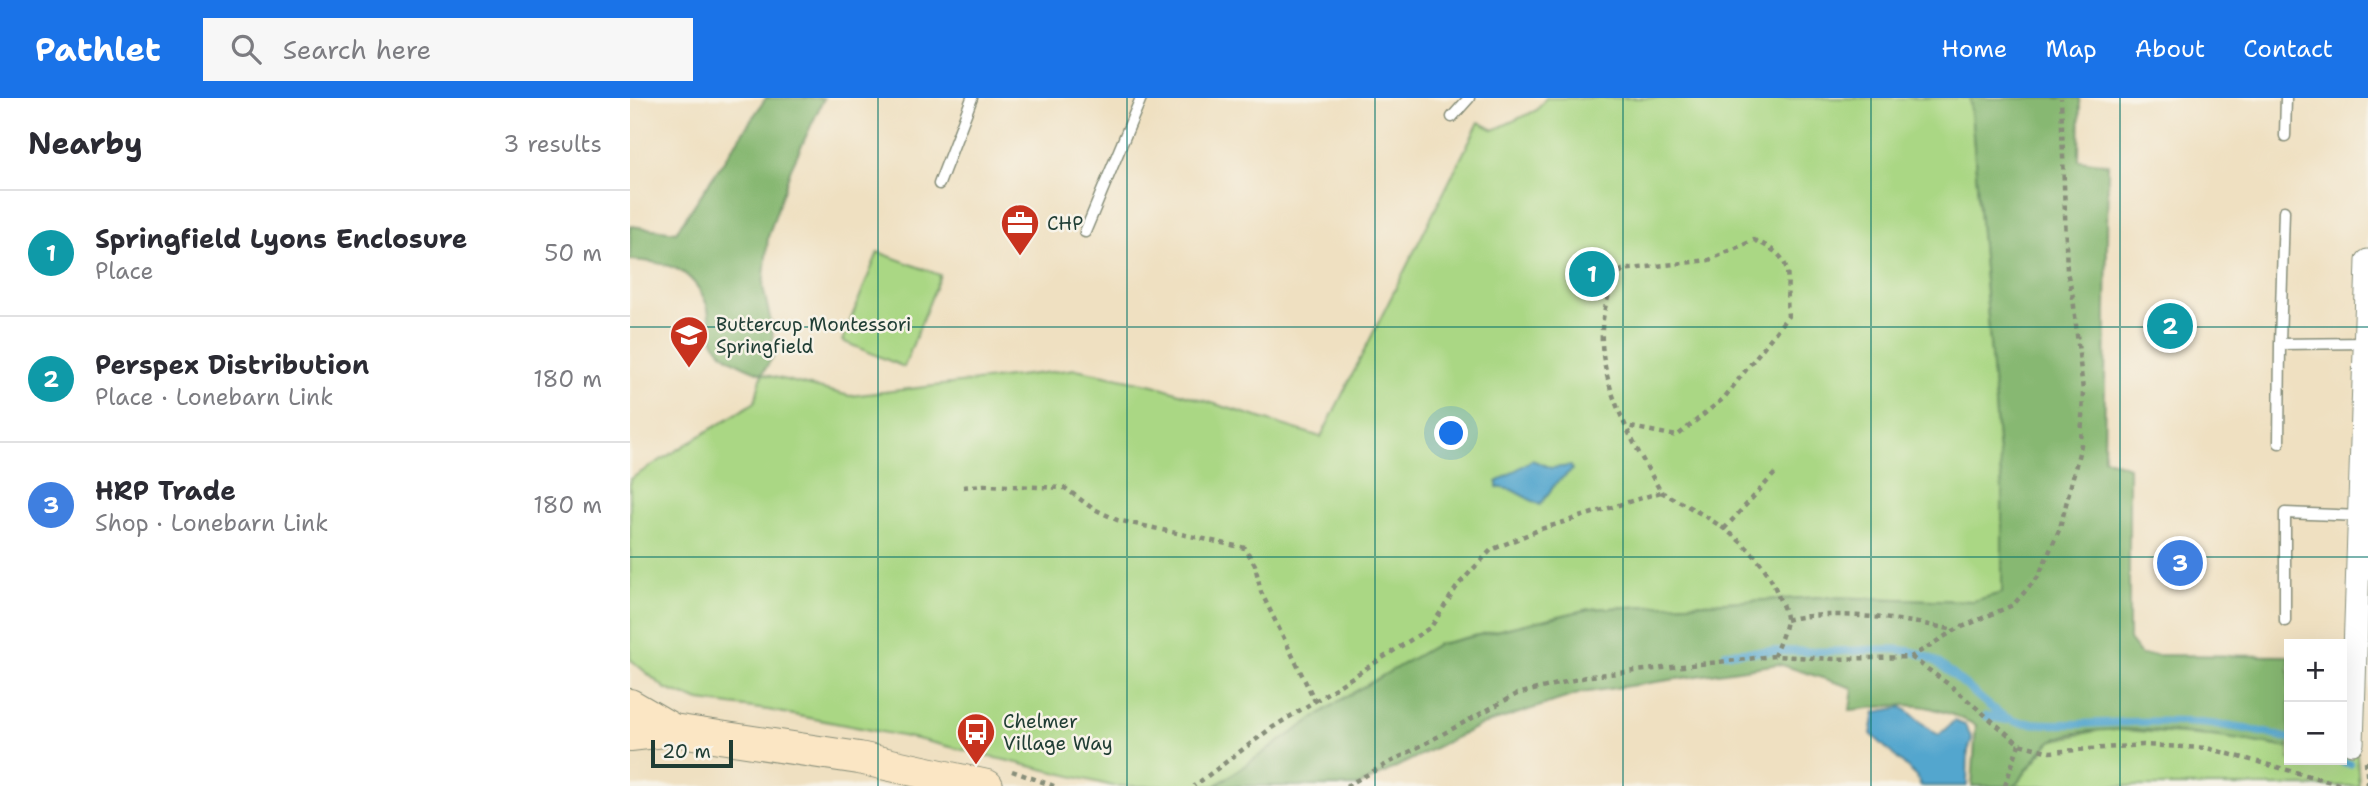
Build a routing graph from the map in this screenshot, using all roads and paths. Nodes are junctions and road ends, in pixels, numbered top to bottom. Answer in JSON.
{"nodes":[{"id":1,"x":972,"y":98,"type":"edge"},
{"id":2,"x":1141,"y":98,"type":"edge"},
{"id":3,"x":1469,"y":98,"type":"edge"},
{"id":4,"x":2061,"y":98,"type":"edge"},
{"id":5,"x":2286,"y":98,"type":"edge"},
{"id":6,"x":1452,"y":117,"type":"dead end"},
{"id":7,"x":2285,"y":136,"type":"dead end"},
{"id":8,"x":939,"y":184,"type":"dead end"},
{"id":9,"x":2284,"y":211,"type":"dead end"},
{"id":10,"x":1085,"y":232,"type":"dead end"},
{"id":11,"x":2368,"y":261,"type":"edge"},
{"id":12,"x":2366,"y":343,"type":"junction"},
{"id":13,"x":2280,"y":344,"type":"junction"},
{"id":14,"x":1626,"y":426,"type":"junction"},
{"id":15,"x":2279,"y":443,"type":"dead end"},
{"id":16,"x":1777,"y":471,"type":"dead end"},
{"id":17,"x":963,"y":487,"type":"dead end"},
{"id":18,"x":1661,"y":492,"type":"junction"},
{"id":19,"x":2362,"y":516,"type":"junction"},
{"id":20,"x":1724,"y":529,"type":"junction"},
{"id":21,"x":1785,"y":620,"type":"junction"},
{"id":22,"x":2285,"y":621,"type":"dead end"},
{"id":23,"x":1955,"y":630,"type":"junction"},
{"id":24,"x":2362,"y":651,"type":"edge"},
{"id":25,"x":1774,"y":656,"type":"junction"},
{"id":26,"x":1911,"y":657,"type":"junction"},
{"id":27,"x":1315,"y":701,"type":"junction"},
{"id":28,"x":630,"y":705,"type":"edge"},
{"id":29,"x":673,"y":730,"type":"junction"},
{"id":30,"x":630,"y":735,"type":"edge"},
{"id":31,"x":2353,"y":743,"type":"dead end"},
{"id":32,"x":2019,"y":744,"type":"junction"},
{"id":33,"x":987,"y":786,"type":"edge"},
{"id":34,"x":1194,"y":786,"type":"edge"},
{"id":35,"x":1346,"y":786,"type":"edge"},
{"id":36,"x":2005,"y":786,"type":"edge"},
{"id":37,"x":2346,"y":786,"type":"edge"}],
"edges":[{"from":1,"to":8,"type":"lane"},
{"from":2,"to":10,"type":"lane"},
{"from":3,"to":6,"type":"lane"},
{"from":4,"to":23,"type":"path"},
{"from":5,"to":7,"type":"lane"},
{"from":9,"to":13,"type":"lane"},
{"from":11,"to":12,"type":"street"},
{"from":12,"to":13,"type":"lane"},
{"from":12,"to":19,"type":"street"},
{"from":13,"to":15,"type":"lane"},
{"from":14,"to":14,"type":"path"},
{"from":14,"to":18,"type":"path"},
{"from":16,"to":20,"type":"path"},
{"from":17,"to":27,"type":"path"},
{"from":18,"to":20,"type":"path"},
{"from":18,"to":27,"type":"path"},
{"from":19,"to":22,"type":"lane"},
{"from":19,"to":24,"type":"street"},
{"from":20,"to":21,"type":"path"},
{"from":21,"to":23,"type":"path"},
{"from":21,"to":25,"type":"path"},
{"from":23,"to":26,"type":"path"},
{"from":24,"to":31,"type":"street"},
{"from":25,"to":26,"type":"path"},
{"from":25,"to":35,"type":"path"},
{"from":26,"to":32,"type":"path"},
{"from":27,"to":34,"type":"path"},
{"from":28,"to":29,"type":"street"},
{"from":29,"to":30,"type":"street"},
{"from":29,"to":33,"type":"street"},
{"from":32,"to":36,"type":"path"},
{"from":32,"to":37,"type":"path"}]}
